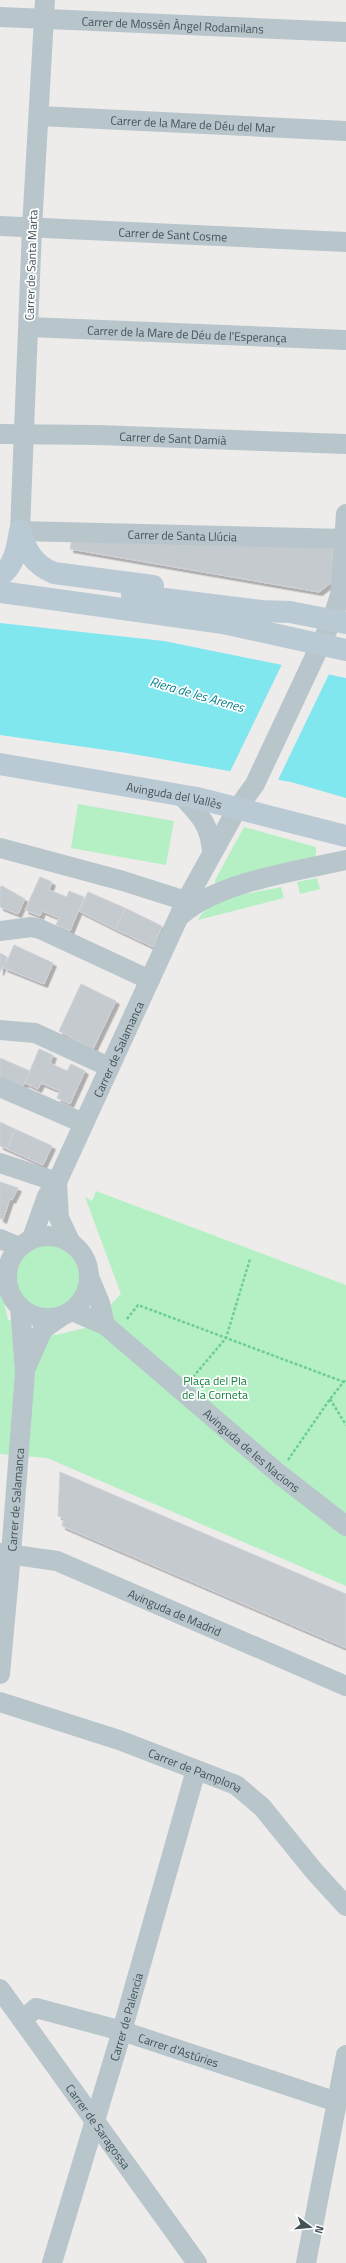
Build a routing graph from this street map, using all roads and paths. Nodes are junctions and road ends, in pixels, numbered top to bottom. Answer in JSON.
{"nodes":[{"id":1,"x":44,"y":9,"type":"edge"},
{"id":2,"x":0,"y":17,"type":"edge"},
{"id":3,"x":346,"y":32,"type":"edge"},
{"id":4,"x":39,"y":116,"type":"junction"},
{"id":5,"x":346,"y":131,"type":"edge"},
{"id":6,"x":0,"y":226,"type":"edge"},
{"id":7,"x":32,"y":228,"type":"junction"},
{"id":8,"x":346,"y":242,"type":"edge"},
{"id":9,"x":28,"y":327,"type":"junction"},
{"id":10,"x":346,"y":340,"type":"edge"},
{"id":11,"x":0,"y":434,"type":"edge"},
{"id":12,"x":25,"y":435,"type":"junction"},
{"id":13,"x":346,"y":444,"type":"edge"},
{"id":14,"x":346,"y":514,"type":"edge"},
{"id":15,"x":20,"y":531,"type":"junction"},
{"id":16,"x":346,"y":539,"type":"edge"},
{"id":17,"x":0,"y":577,"type":"edge"},
{"id":18,"x":0,"y":592,"type":"edge"},
{"id":19,"x":290,"y":612,"type":"junction"},
{"id":20,"x":339,"y":622,"type":"edge"},
{"id":21,"x":317,"y":650,"type":"junction"},
{"id":22,"x":346,"y":650,"type":"edge"},
{"id":23,"x":0,"y":764,"type":"edge"},
{"id":24,"x":181,"y":795,"type":"junction"},
{"id":25,"x":237,"y":808,"type":"junction"},
{"id":26,"x":346,"y":836,"type":"edge"},
{"id":27,"x":0,"y":848,"type":"edge"},
{"id":28,"x":212,"y":852,"type":"junction"},
{"id":29,"x":346,"y":860,"type":"edge"},
{"id":30,"x":183,"y":909,"type":"junction"},
{"id":31,"x":0,"y":931,"type":"edge"},
{"id":32,"x":150,"y":980,"type":"junction"},
{"id":33,"x":0,"y":1030,"type":"edge"},
{"id":34,"x":109,"y":1067,"type":"junction"},
{"id":35,"x":0,"y":1087,"type":"edge"},
{"id":36,"x":83,"y":1124,"type":"junction"},
{"id":37,"x":0,"y":1163,"type":"edge"},
{"id":38,"x":57,"y":1182,"type":"junction"},
{"id":39,"x":0,"y":1239,"type":"edge"},
{"id":40,"x":70,"y":1241,"type":"junction"},
{"id":41,"x":26,"y":1243,"type":"junction"},
{"id":42,"x":250,"y":1259,"type":"dead end"},
{"id":43,"x":4,"y":1263,"type":"edge"},
{"id":44,"x":90,"y":1279,"type":"junction"},
{"id":45,"x":20,"y":1308,"type":"junction"},
{"id":46,"x":67,"y":1313,"type":"junction"},
{"id":47,"x":110,"y":1329,"type":"junction"},
{"id":48,"x":226,"y":1338,"type":"junction"},
{"id":49,"x":25,"y":1372,"type":"junction"},
{"id":50,"x":345,"y":1381,"type":"edge"},
{"id":51,"x":181,"y":1391,"type":"junction"},
{"id":52,"x":330,"y":1399,"type":"junction"},
{"id":53,"x":346,"y":1425,"type":"edge"},
{"id":54,"x":280,"y":1474,"type":"junction"},
{"id":55,"x":346,"y":1526,"type":"edge"},
{"id":56,"x":6,"y":1554,"type":"edge"},
{"id":57,"x":0,"y":1674,"type":"edge"},
{"id":58,"x":346,"y":1686,"type":"edge"},
{"id":59,"x":0,"y":1702,"type":"edge"},
{"id":60,"x":196,"y":1770,"type":"junction"},
{"id":61,"x":346,"y":1906,"type":"edge"},
{"id":62,"x":0,"y":1990,"type":"edge"},
{"id":63,"x":22,"y":2020,"type":"junction"},
{"id":64,"x":122,"y":2031,"type":"junction"},
{"id":65,"x":346,"y":2055,"type":"edge"},
{"id":66,"x":337,"y":2102,"type":"junction"},
{"id":67,"x":95,"y":2122,"type":"junction"},
{"id":68,"x":52,"y":2263,"type":"edge"},
{"id":69,"x":197,"y":2263,"type":"edge"},
{"id":70,"x":306,"y":2263,"type":"edge"}],
"edges":[{"from":1,"to":2,"type":"street","name":"Carrer de Mossèn Àngel Rodamilans"},
{"from":1,"to":3,"type":"street","name":"Carrer de Mossèn Àngel Rodamilans"},
{"from":1,"to":4,"type":"street","name":"Carrer de Santa Marta"},
{"from":4,"to":5,"type":"street","name":"Carrer de la Mare de Déu del Mar"},
{"from":4,"to":7,"type":"street","name":"Carrer de Santa Marta"},
{"from":6,"to":7,"type":"street","name":"Carrer de Sant Cosme"},
{"from":7,"to":8,"type":"street","name":"Carrer de Sant Cosme"},
{"from":7,"to":9,"type":"street","name":"Carrer de Santa Marta"},
{"from":9,"to":10,"type":"street","name":"Carrer de la Mare de Déu de l'Esperança"},
{"from":9,"to":12,"type":"street","name":"Carrer de Santa Marta"},
{"from":11,"to":12,"type":"street","name":"Carrer de Sant Damià"},
{"from":12,"to":13,"type":"street","name":"Carrer de Sant Damià"},
{"from":12,"to":15,"type":"street","name":"Carrer de Santa Marta"},
{"from":14,"to":16,"type":"street","name":"Carrer de Salamanca"},
{"from":15,"to":16,"type":"street","name":"Carrer de Santa Llúcia"},
{"from":15,"to":17,"type":"main road"},
{"from":15,"to":19,"type":"main road"},
{"from":16,"to":20,"type":"street","name":"Carrer de Salamanca"},
{"from":17,"to":19,"type":"main road"},
{"from":18,"to":21,"type":"main road"},
{"from":19,"to":20,"type":"main road"},
{"from":20,"to":21,"type":"street","name":"Carrer de Salamanca"},
{"from":21,"to":22,"type":"main road"},
{"from":21,"to":25,"type":"street","name":"Carrer de Salamanca"},
{"from":23,"to":24,"type":"main road","name":"Avinguda del Vallès"},
{"from":24,"to":25,"type":"main road","name":"Avinguda del Vallès"},
{"from":24,"to":28,"type":"street"},
{"from":25,"to":26,"type":"main road","name":"Avinguda del Vallès"},
{"from":25,"to":28,"type":"street","name":"Carrer de Salamanca"},
{"from":27,"to":30,"type":"street"},
{"from":28,"to":30,"type":"street","name":"Carrer de Salamanca"},
{"from":29,"to":30,"type":"street","name":"Carrer de Salamanca"},
{"from":30,"to":32,"type":"street","name":"Carrer de Salamanca"},
{"from":31,"to":32,"type":"street"},
{"from":32,"to":34,"type":"street","name":"Carrer de Salamanca"},
{"from":33,"to":34,"type":"street"},
{"from":34,"to":36,"type":"street","name":"Carrer de Salamanca"},
{"from":35,"to":36,"type":"street"},
{"from":36,"to":38,"type":"street","name":"Carrer de Salamanca"},
{"from":37,"to":38,"type":"street"},
{"from":38,"to":40,"type":"street","name":"Carrer de Salamanca"},
{"from":38,"to":41,"type":"street","name":"Carrer de Salamanca"},
{"from":39,"to":41,"type":"street"},
{"from":40,"to":41,"type":"street"},
{"from":40,"to":44,"type":"street"},
{"from":41,"to":43,"type":"street"},
{"from":42,"to":48,"type":"path"},
{"from":43,"to":45,"type":"street"},
{"from":44,"to":46,"type":"street"},
{"from":44,"to":47,"type":"street"},
{"from":45,"to":46,"type":"street"},
{"from":45,"to":49,"type":"street","name":"Carrer de Salamanca"},
{"from":46,"to":47,"type":"street","name":"Avinguda de les Nacions"},
{"from":46,"to":49,"type":"street","name":"Carrer de Salamanca"},
{"from":47,"to":48,"type":"path"},
{"from":47,"to":51,"type":"street","name":"Avinguda de les Nacions"},
{"from":48,"to":50,"type":"path"},
{"from":48,"to":51,"type":"path"},
{"from":49,"to":56,"type":"street","name":"Carrer de Salamanca"},
{"from":50,"to":52,"type":"path"},
{"from":51,"to":54,"type":"street","name":"Avinguda de les Nacions"},
{"from":52,"to":53,"type":"path"},
{"from":52,"to":54,"type":"path"},
{"from":54,"to":55,"type":"street","name":"Avinguda de les Nacions"},
{"from":56,"to":57,"type":"street","name":"Carrer de Salamanca"},
{"from":56,"to":58,"type":"street","name":"Avinguda de Madrid"},
{"from":59,"to":60,"type":"street","name":"Carrer de Pamplona"},
{"from":60,"to":61,"type":"street","name":"Carrer de Pamplona"},
{"from":60,"to":64,"type":"street","name":"Carrer de Palencia"},
{"from":62,"to":63,"type":"street","name":"Carrer de Saragossa"},
{"from":63,"to":64,"type":"street","name":"Carrer d'Astúries"},
{"from":63,"to":67,"type":"street","name":"Carrer de Saragossa"},
{"from":64,"to":66,"type":"street","name":"Carrer d'Astúries"},
{"from":64,"to":67,"type":"street","name":"Carrer de Palencia"},
{"from":65,"to":66,"type":"street"},
{"from":66,"to":70,"type":"street"},
{"from":67,"to":68,"type":"street","name":"Carrer de Palencia"},
{"from":67,"to":69,"type":"street","name":"Carrer de Saragossa"}]}
